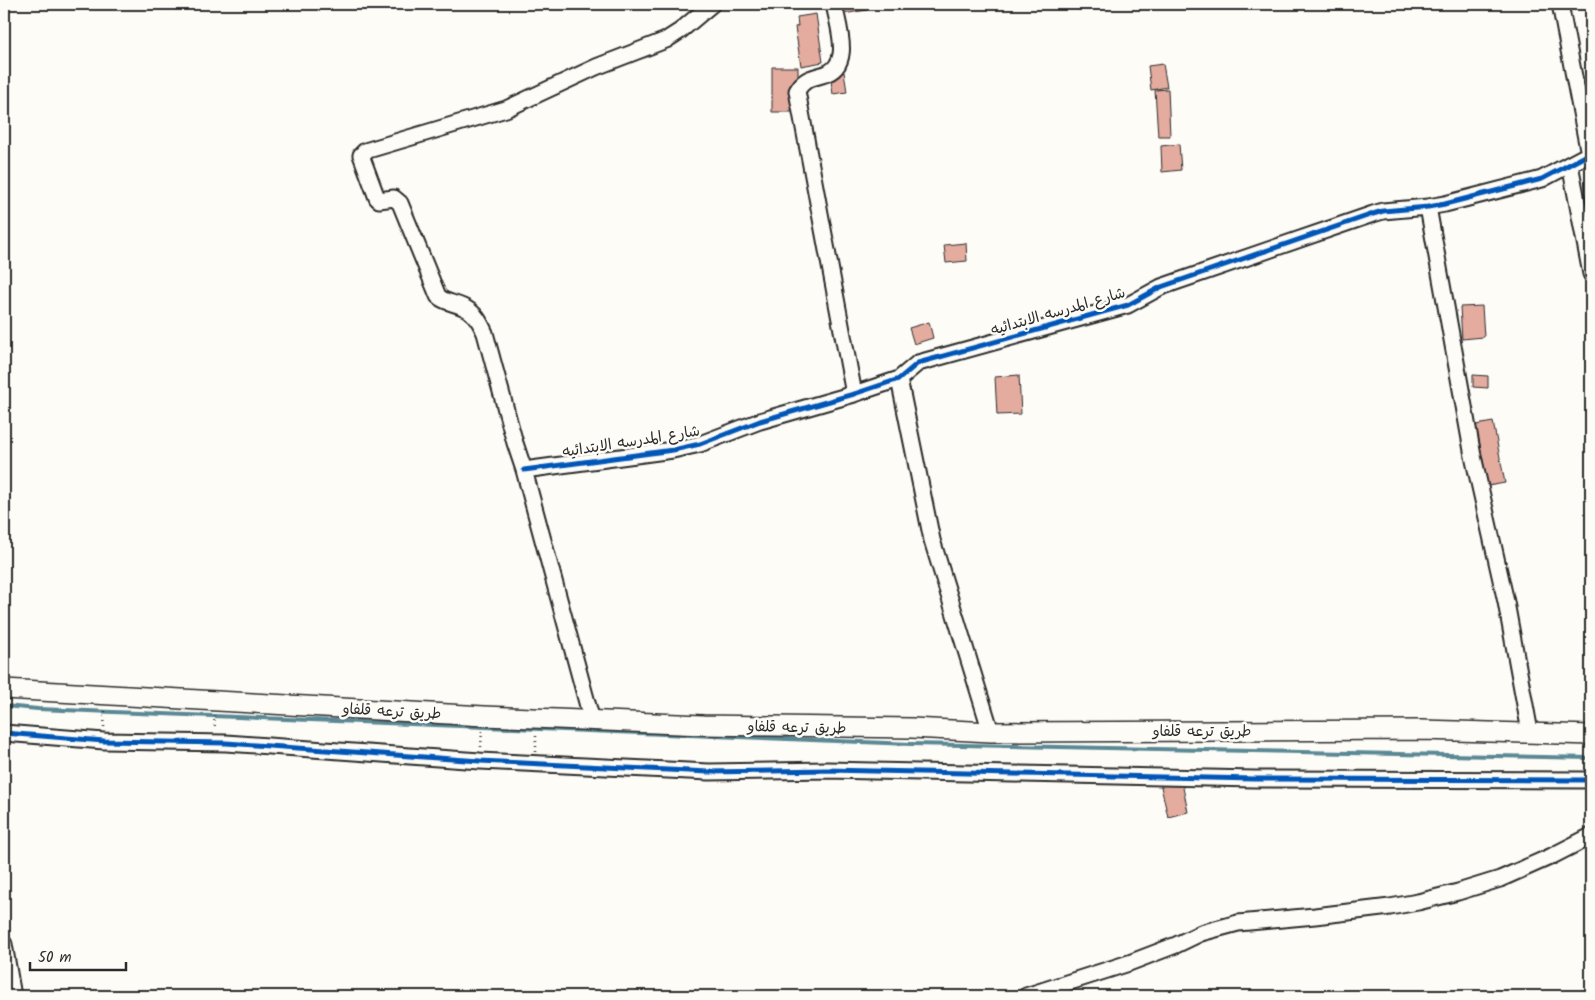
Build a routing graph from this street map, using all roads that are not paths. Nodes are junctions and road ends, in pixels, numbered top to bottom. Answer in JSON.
{"nodes":[{"id":1,"x":712,"y":4,"type":"edge"},
{"id":2,"x":834,"y":4,"type":"edge"},
{"id":3,"x":1560,"y":4,"type":"edge"},
{"id":4,"x":1590,"y":154,"type":"edge"},
{"id":5,"x":1570,"y":164,"type":"junction"},
{"id":6,"x":1428,"y":207,"type":"junction"},
{"id":7,"x":1591,"y":274,"type":"edge"},
{"id":8,"x":899,"y":378,"type":"junction"},
{"id":9,"x":854,"y":394,"type":"junction"},
{"id":10,"x":524,"y":470,"type":"junction"},
{"id":11,"x":4,"y":689,"type":"edge"},
{"id":12,"x":592,"y":721,"type":"junction"},
{"id":13,"x":991,"y":732,"type":"junction"},
{"id":14,"x":1530,"y":732,"type":"junction"},
{"id":15,"x":4,"y":733,"type":"edge"},
{"id":16,"x":1591,"y":735,"type":"edge"},
{"id":17,"x":1591,"y":780,"type":"edge"},
{"id":18,"x":1591,"y":836,"type":"edge"},
{"id":19,"x":4,"y":944,"type":"edge"},
{"id":20,"x":13,"y":996,"type":"edge"},
{"id":21,"x":1026,"y":996,"type":"edge"}],
"edges":[{"from":1,"to":10,"type":"street"},
{"from":2,"to":9,"type":"street"},
{"from":3,"to":4,"type":"street"},
{"from":4,"to":5,"type":"street","name":"شارع المدرسه الابتدائيه"},
{"from":5,"to":6,"type":"street","name":"شارع المدرسه الابتدائيه"},
{"from":5,"to":7,"type":"street"},
{"from":6,"to":8,"type":"street","name":"شارع المدرسه الابتدائيه"},
{"from":6,"to":14,"type":"street"},
{"from":8,"to":9,"type":"street","name":"شارع المدرسه الابتدائيه"},
{"from":8,"to":13,"type":"street"},
{"from":9,"to":10,"type":"street","name":"شارع المدرسه الابتدائيه"},
{"from":10,"to":12,"type":"street"},
{"from":11,"to":12,"type":"street","name":"طريق ترعه قلفاو"},
{"from":12,"to":13,"type":"street","name":"طريق ترعه قلفاو"},
{"from":13,"to":14,"type":"street","name":"طريق ترعه قلفاو"},
{"from":14,"to":16,"type":"street","name":"طريق ترعه قلفاو"},
{"from":15,"to":17,"type":"street"},
{"from":18,"to":21,"type":"street"},
{"from":19,"to":20,"type":"street"}]}
